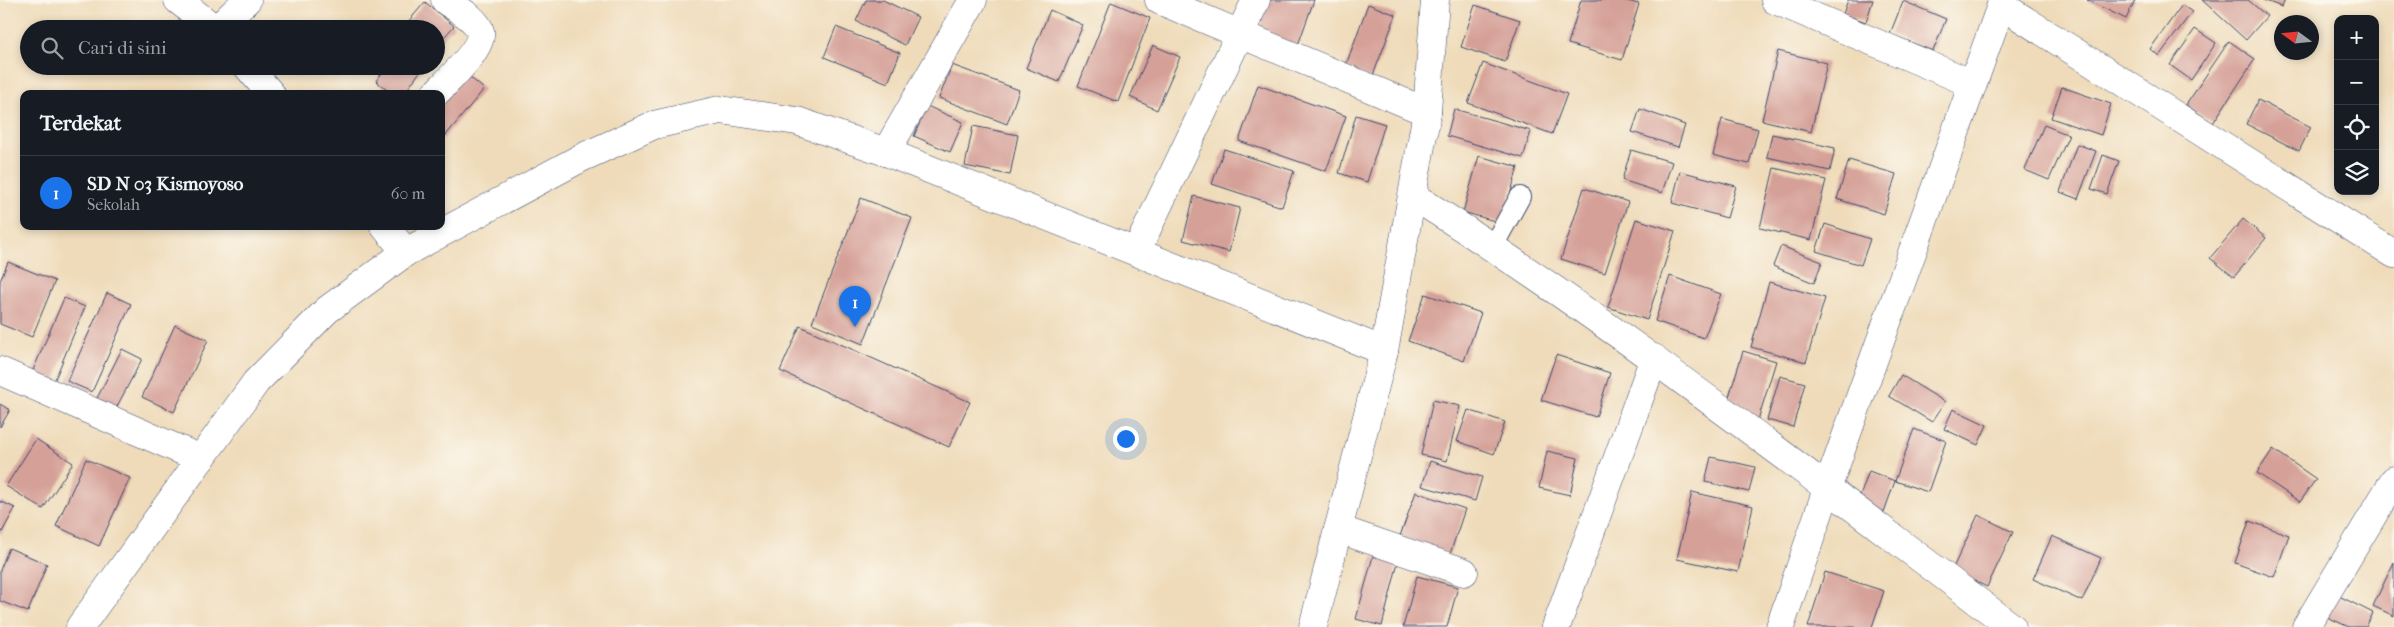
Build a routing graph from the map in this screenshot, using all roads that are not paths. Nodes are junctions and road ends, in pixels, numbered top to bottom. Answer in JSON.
{"nodes":[{"id":1,"x":178,"y":0,"type":"edge"},
{"id":2,"x":247,"y":0,"type":"edge"},
{"id":3,"x":445,"y":0,"type":"edge"},
{"id":4,"x":972,"y":0,"type":"edge"},
{"id":5,"x":1159,"y":0,"type":"edge"},
{"id":6,"x":1256,"y":0,"type":"edge"},
{"id":7,"x":1435,"y":0,"type":"edge"},
{"id":8,"x":1775,"y":0,"type":"edge"},
{"id":9,"x":2002,"y":2,"type":"edge"},
{"id":10,"x":204,"y":20,"type":"edge"},
{"id":11,"x":226,"y":20,"type":"edge"},
{"id":12,"x":1240,"y":32,"type":"junction"},
{"id":13,"x":255,"y":75,"type":"edge"},
{"id":14,"x":1973,"y":84,"type":"junction"},
{"id":15,"x":268,"y":90,"type":"edge"},
{"id":16,"x":439,"y":90,"type":"edge"},
{"id":17,"x":1426,"y":112,"type":"junction"},
{"id":18,"x":886,"y":152,"type":"junction"},
{"id":19,"x":1413,"y":196,"type":"junction"},
{"id":20,"x":1520,"y":197,"type":"dead end"},
{"id":21,"x":387,"y":230,"type":"edge"},
{"id":22,"x":1493,"y":246,"type":"junction"},
{"id":23,"x":1137,"y":250,"type":"junction"},
{"id":24,"x":406,"y":252,"type":"junction"},
{"id":25,"x":2394,"y":254,"type":"edge"},
{"id":26,"x":1384,"y":351,"type":"junction"},
{"id":27,"x":1654,"y":358,"type":"junction"},
{"id":28,"x":0,"y":371,"type":"edge"},
{"id":29,"x":201,"y":460,"type":"junction"},
{"id":30,"x":2394,"y":480,"type":"edge"},
{"id":31,"x":1827,"y":489,"type":"junction"},
{"id":32,"x":1338,"y":529,"type":"junction"},
{"id":33,"x":1464,"y":572,"type":"dead end"},
{"id":34,"x":80,"y":627,"type":"edge"},
{"id":35,"x":1313,"y":627,"type":"edge"},
{"id":36,"x":1556,"y":627,"type":"edge"},
{"id":37,"x":1780,"y":627,"type":"edge"},
{"id":38,"x":2012,"y":627,"type":"edge"},
{"id":39,"x":2306,"y":627,"type":"edge"}],
"edges":[{"from":1,"to":10,"type":"street"},
{"from":2,"to":11,"type":"street"},
{"from":3,"to":16,"type":"street"},
{"from":4,"to":18,"type":"street"},
{"from":5,"to":12,"type":"street"},
{"from":6,"to":12,"type":"street"},
{"from":7,"to":17,"type":"street"},
{"from":8,"to":14,"type":"street"},
{"from":9,"to":14,"type":"street"},
{"from":9,"to":25,"type":"street"},
{"from":12,"to":17,"type":"street"},
{"from":12,"to":23,"type":"street"},
{"from":13,"to":15,"type":"street"},
{"from":14,"to":31,"type":"street"},
{"from":17,"to":19,"type":"street"},
{"from":18,"to":23,"type":"street"},
{"from":18,"to":24,"type":"street"},
{"from":19,"to":22,"type":"street"},
{"from":19,"to":26,"type":"street"},
{"from":20,"to":22,"type":"lane"},
{"from":21,"to":24,"type":"street"},
{"from":22,"to":27,"type":"street"},
{"from":23,"to":26,"type":"street"},
{"from":24,"to":29,"type":"street"},
{"from":26,"to":32,"type":"street"},
{"from":27,"to":31,"type":"street"},
{"from":27,"to":36,"type":"street"},
{"from":28,"to":29,"type":"street"},
{"from":29,"to":34,"type":"street"},
{"from":30,"to":39,"type":"street"},
{"from":31,"to":37,"type":"street"},
{"from":31,"to":38,"type":"street"},
{"from":32,"to":33,"type":"street"},
{"from":32,"to":35,"type":"street"}]}
